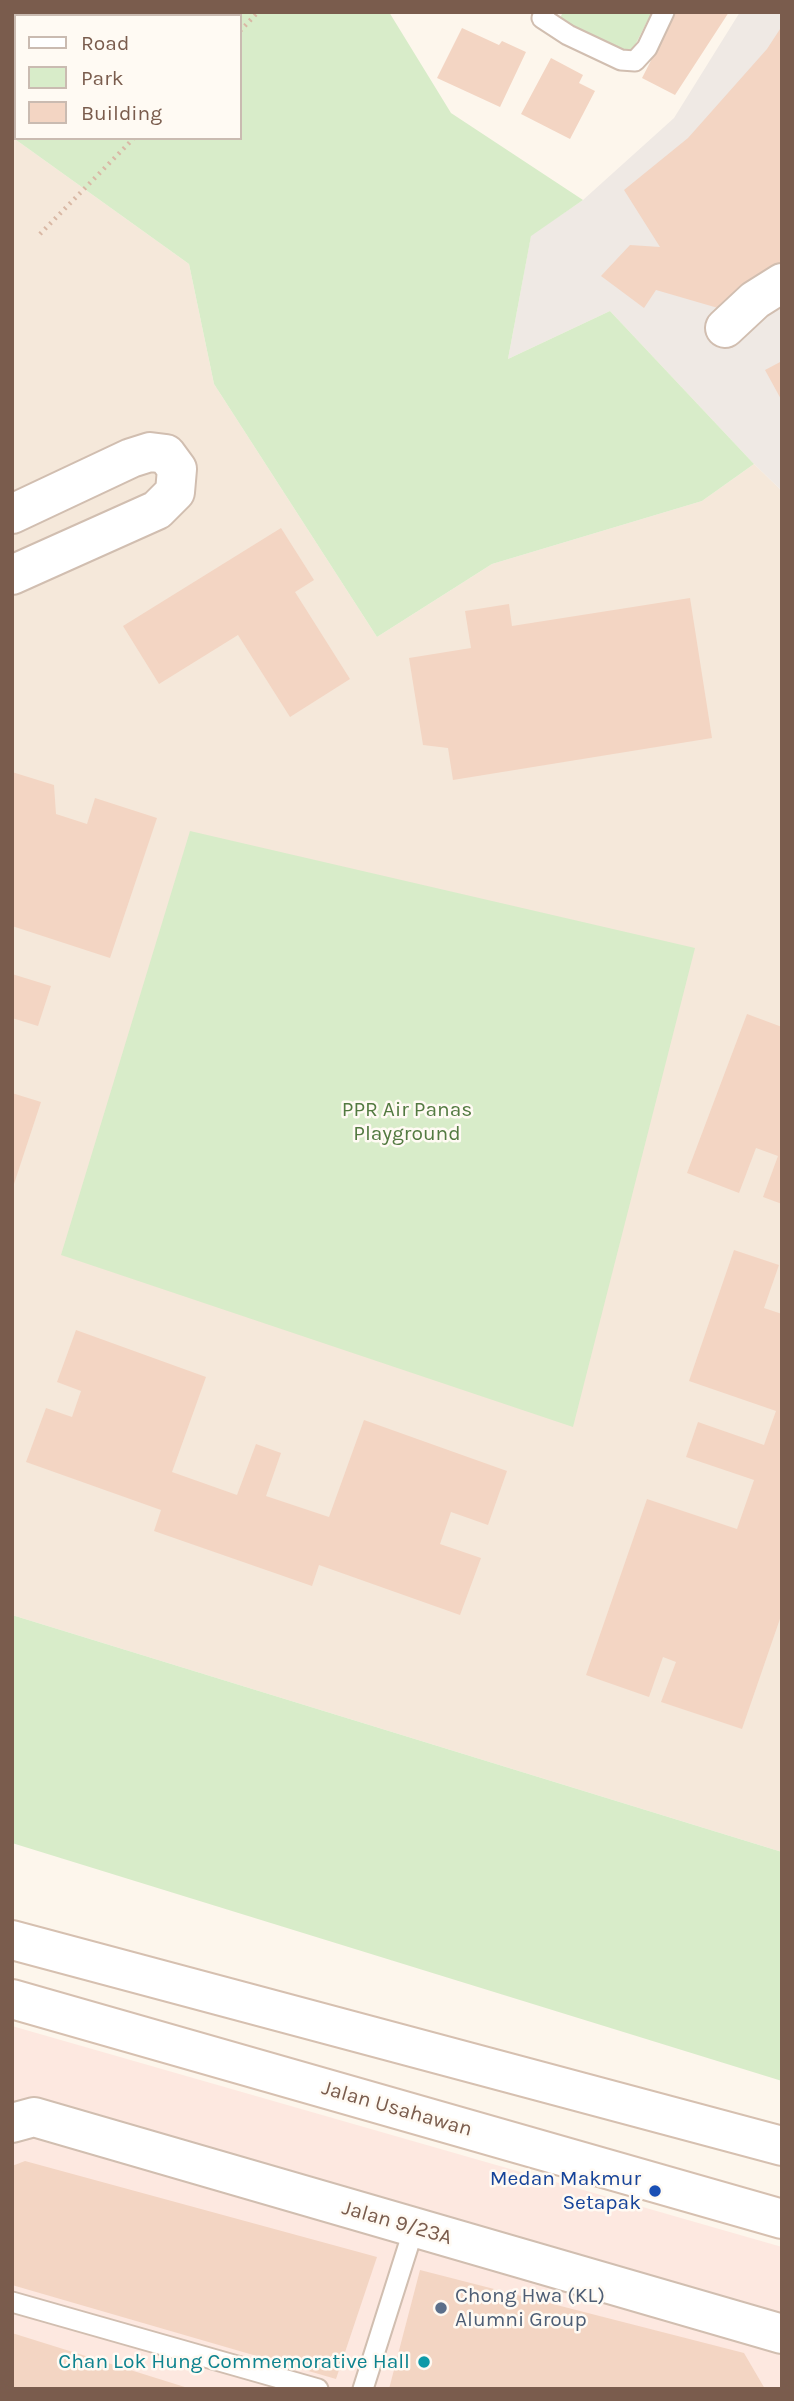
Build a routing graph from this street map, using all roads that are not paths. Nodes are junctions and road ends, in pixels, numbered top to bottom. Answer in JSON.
{"nodes":[{"id":1,"x":664,"y":12,"type":"edge"},
{"id":2,"x":539,"y":14,"type":"edge"},
{"id":3,"x":782,"y":283,"type":"edge"},
{"id":4,"x":725,"y":328,"type":"dead end"},
{"id":5,"x":12,"y":514,"type":"edge"},
{"id":6,"x":12,"y":575,"type":"edge"},
{"id":7,"x":12,"y":1940,"type":"edge"},
{"id":8,"x":12,"y":1998,"type":"edge"},
{"id":9,"x":12,"y":2123,"type":"edge"},
{"id":10,"x":782,"y":2146,"type":"edge"},
{"id":11,"x":782,"y":2219,"type":"edge"},
{"id":12,"x":414,"y":2228,"type":"junction"},
{"id":13,"x":12,"y":2302,"type":"edge"},
{"id":14,"x":782,"y":2334,"type":"edge"},
{"id":15,"x":318,"y":2389,"type":"edge"},
{"id":16,"x":363,"y":2389,"type":"edge"}],
"edges":[{"from":1,"to":2,"type":"lane"},
{"from":3,"to":4,"type":"street"},
{"from":5,"to":6,"type":"street"},
{"from":7,"to":10,"type":"street"},
{"from":8,"to":11,"type":"street","name":"Jalan Usahawan"},
{"from":9,"to":12,"type":"street","name":"Jalan 9/23A"},
{"from":12,"to":14,"type":"street","name":"Jalan 9/23A"},
{"from":12,"to":16,"type":"lane"},
{"from":13,"to":15,"type":"lane"}]}
